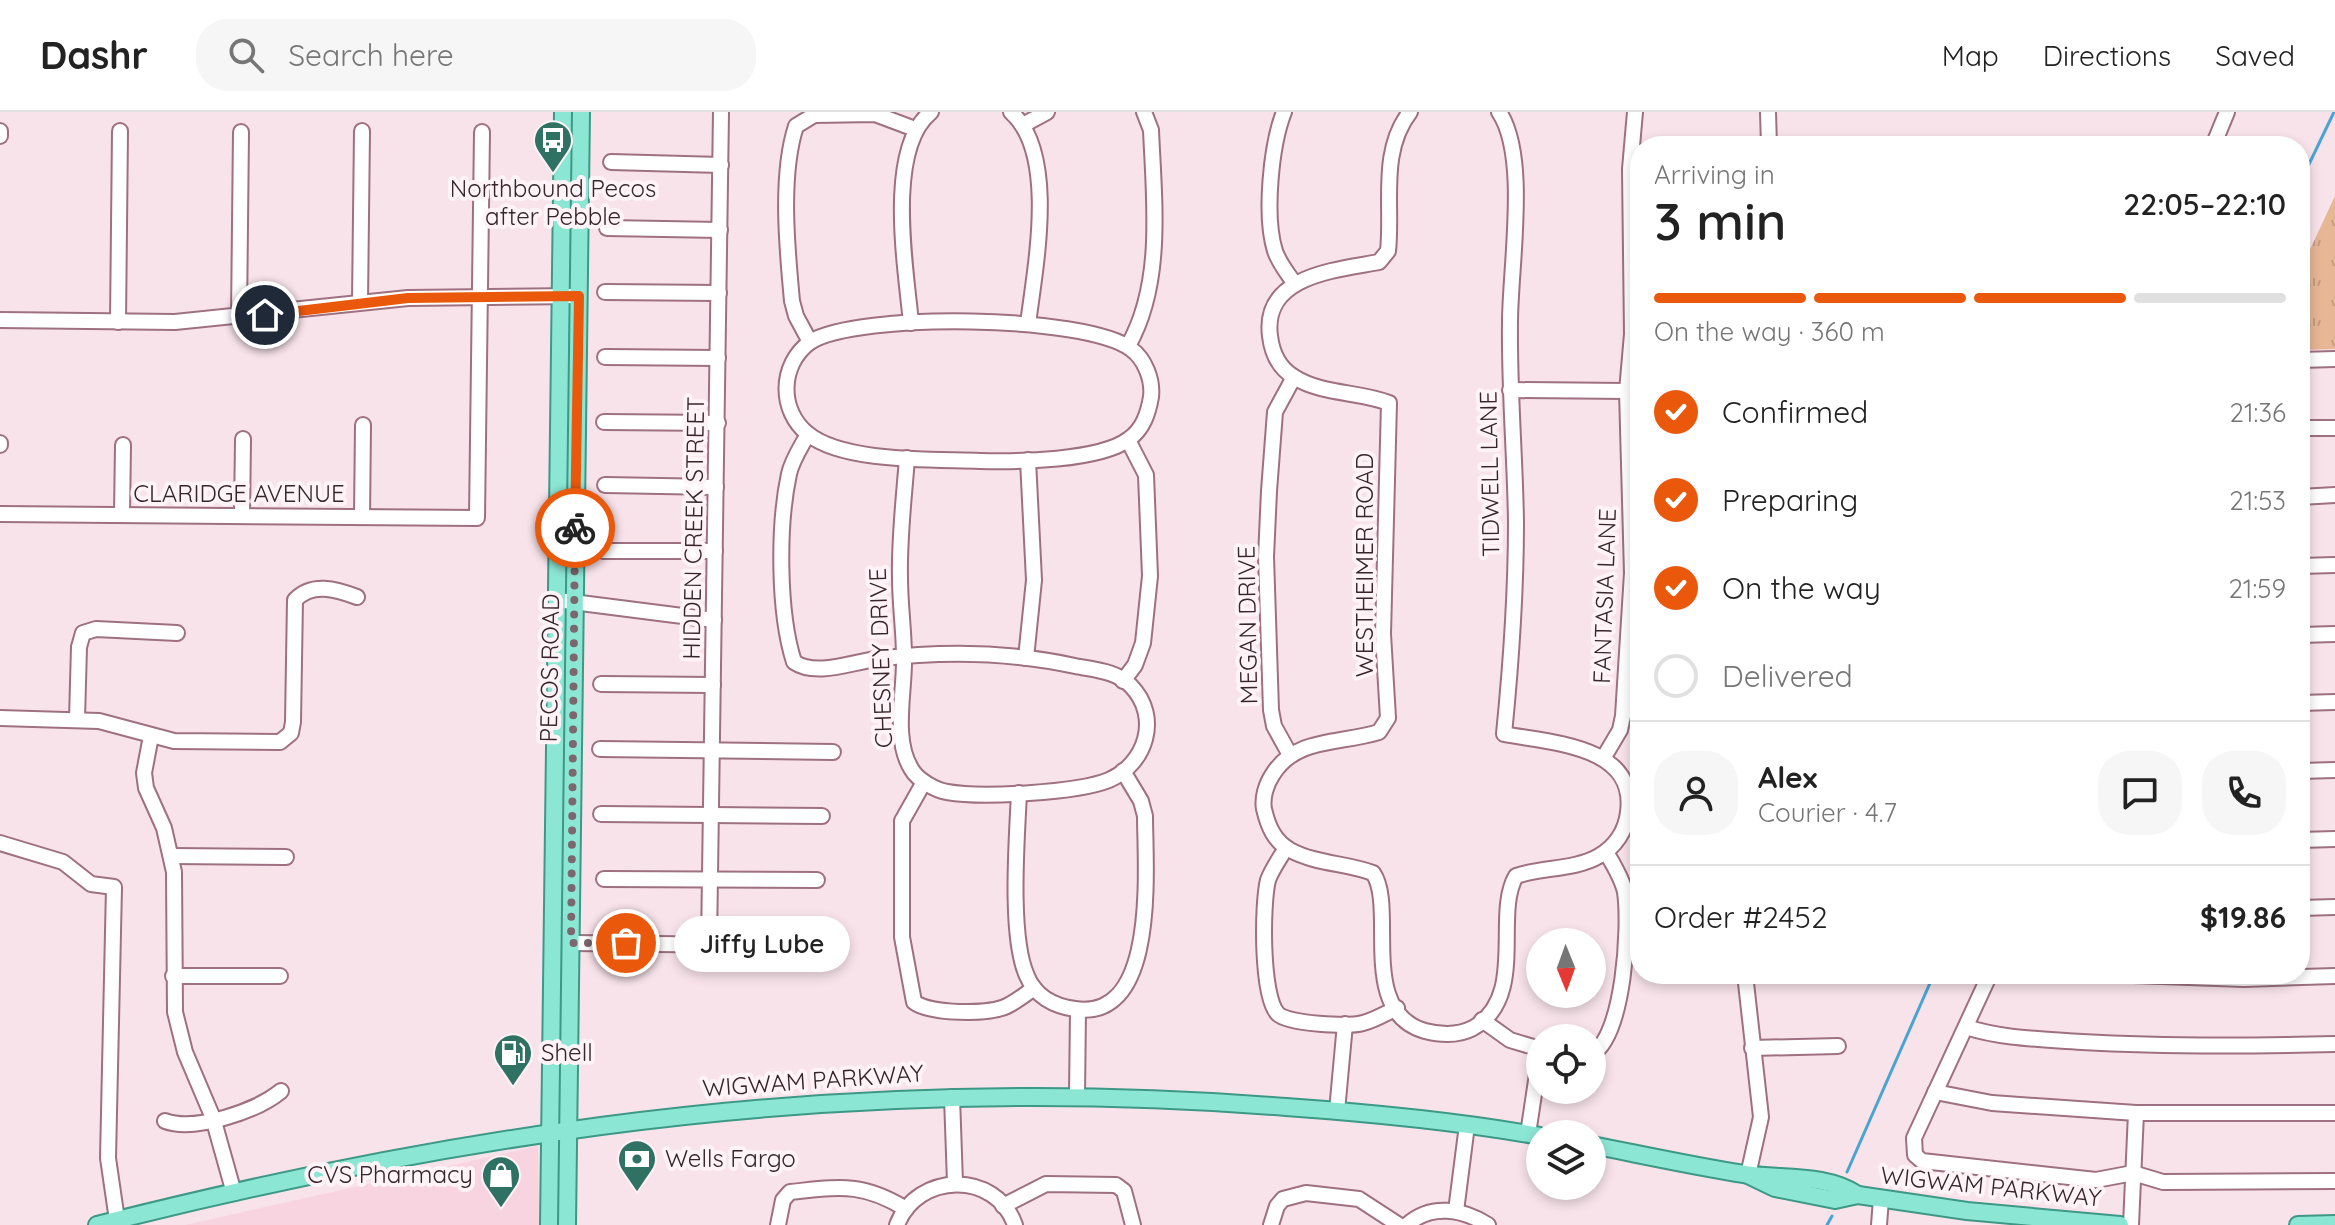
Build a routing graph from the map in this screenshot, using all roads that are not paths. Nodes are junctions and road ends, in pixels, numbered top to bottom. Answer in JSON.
{"nodes":[{"id":1,"x":563,"y":112,"type":"edge"},
{"id":2,"x":581,"y":112,"type":"edge"},
{"id":3,"x":721,"y":112,"type":"edge"},
{"id":4,"x":931,"y":112,"type":"edge"},
{"id":5,"x":1011,"y":112,"type":"edge"},
{"id":6,"x":1047,"y":112,"type":"edge"},
{"id":7,"x":1144,"y":112,"type":"edge"},
{"id":8,"x":1284,"y":112,"type":"edge"},
{"id":9,"x":1501,"y":112,"type":"edge"},
{"id":10,"x":1635,"y":112,"type":"edge"},
{"id":11,"x":1768,"y":112,"type":"edge"},
{"id":12,"x":2227,"y":112,"type":"edge"},
{"id":13,"x":1407,"y":113,"type":"edge"},
{"id":14,"x":1023,"y":125,"type":"junction"},
{"id":15,"x":915,"y":129,"type":"junction"},
{"id":16,"x":120,"y":131,"type":"dead end"},
{"id":17,"x":362,"y":131,"type":"dead end"},
{"id":18,"x":241,"y":132,"type":"dead end"},
{"id":19,"x":482,"y":132,"type":"dead end"},
{"id":20,"x":1633,"y":136,"type":"edge"},
{"id":21,"x":1769,"y":136,"type":"edge"},
{"id":22,"x":2217,"y":136,"type":"edge"},
{"id":23,"x":611,"y":162,"type":"dead end"},
{"id":24,"x":721,"y":165,"type":"junction"},
{"id":25,"x":607,"y":228,"type":"dead end"},
{"id":26,"x":720,"y":230,"type":"junction"},
{"id":27,"x":1295,"y":284,"type":"junction"},
{"id":28,"x":605,"y":292,"type":"dead end"},
{"id":29,"x":719,"y":293,"type":"junction"},
{"id":30,"x":481,"y":296,"type":"junction"},
{"id":31,"x":561,"y":296,"type":"junction"},
{"id":32,"x":579,"y":296,"type":"junction"},
{"id":33,"x":360,"y":302,"type":"junction"},
{"id":34,"x":239,"y":317,"type":"junction"},
{"id":35,"x":0,"y":320,"type":"edge"},
{"id":36,"x":118,"y":322,"type":"junction"},
{"id":37,"x":911,"y":323,"type":"junction"},
{"id":38,"x":1028,"y":324,"type":"junction"},
{"id":39,"x":810,"y":342,"type":"junction"},
{"id":40,"x":1128,"y":346,"type":"junction"},
{"id":41,"x":605,"y":357,"type":"dead end"},
{"id":42,"x":1630,"y":357,"type":"edge"},
{"id":43,"x":718,"y":358,"type":"junction"},
{"id":44,"x":2335,"y":359,"type":"edge"},
{"id":45,"x":2310,"y":360,"type":"edge"},
{"id":46,"x":1294,"y":377,"type":"junction"},
{"id":47,"x":1510,"y":390,"type":"junction"},
{"id":48,"x":1627,"y":391,"type":"junction"},
{"id":49,"x":604,"y":422,"type":"dead end"},
{"id":50,"x":718,"y":423,"type":"junction"},
{"id":51,"x":363,"y":425,"type":"dead end"},
{"id":52,"x":2310,"y":428,"type":"edge"},
{"id":53,"x":2335,"y":428,"type":"edge"},
{"id":54,"x":808,"y":434,"type":"junction"},
{"id":55,"x":243,"y":439,"type":"dead end"},
{"id":56,"x":1128,"y":440,"type":"junction"},
{"id":57,"x":123,"y":445,"type":"dead end"},
{"id":58,"x":907,"y":458,"type":"junction"},
{"id":59,"x":1028,"y":460,"type":"junction"},
{"id":60,"x":605,"y":485,"type":"dead end"},
{"id":61,"x":716,"y":487,"type":"junction"},
{"id":62,"x":2335,"y":495,"type":"edge"},
{"id":63,"x":2310,"y":496,"type":"edge"},
{"id":64,"x":1630,"y":500,"type":"edge"},
{"id":65,"x":0,"y":514,"type":"edge"},
{"id":66,"x":122,"y":515,"type":"junction"},
{"id":67,"x":242,"y":516,"type":"junction"},
{"id":68,"x":362,"y":517,"type":"junction"},
{"id":69,"x":603,"y":551,"type":"dead end"},
{"id":70,"x":715,"y":551,"type":"junction"},
{"id":71,"x":2335,"y":565,"type":"edge"},
{"id":72,"x":2310,"y":566,"type":"edge"},
{"id":73,"x":357,"y":597,"type":"dead end"},
{"id":74,"x":566,"y":602,"type":"junction"},
{"id":75,"x":1630,"y":605,"type":"edge"},
{"id":76,"x":714,"y":620,"type":"junction"},
{"id":77,"x":177,"y":633,"type":"dead end"},
{"id":78,"x":2335,"y":634,"type":"edge"},
{"id":79,"x":2310,"y":635,"type":"edge"},
{"id":80,"x":904,"y":656,"type":"junction"},
{"id":81,"x":1026,"y":658,"type":"junction"},
{"id":82,"x":1123,"y":681,"type":"junction"},
{"id":83,"x":601,"y":684,"type":"dead end"},
{"id":84,"x":713,"y":685,"type":"junction"},
{"id":85,"x":2335,"y":702,"type":"edge"},
{"id":86,"x":2310,"y":703,"type":"edge"},
{"id":87,"x":0,"y":718,"type":"edge"},
{"id":88,"x":77,"y":719,"type":"junction"},
{"id":89,"x":151,"y":736,"type":"junction"},
{"id":90,"x":600,"y":749,"type":"dead end"},
{"id":91,"x":712,"y":750,"type":"junction"},
{"id":92,"x":833,"y":752,"type":"dead end"},
{"id":93,"x":1290,"y":755,"type":"junction"},
{"id":94,"x":1604,"y":757,"type":"junction"},
{"id":95,"x":2335,"y":770,"type":"edge"},
{"id":96,"x":1123,"y":771,"type":"junction"},
{"id":97,"x":2310,"y":771,"type":"edge"},
{"id":98,"x":924,"y":782,"type":"junction"},
{"id":99,"x":1019,"y":793,"type":"junction"},
{"id":100,"x":601,"y":814,"type":"dead end"},
{"id":101,"x":711,"y":816,"type":"junction"},
{"id":102,"x":822,"y":816,"type":"dead end"},
{"id":103,"x":2335,"y":839,"type":"edge"},
{"id":104,"x":2310,"y":840,"type":"edge"},
{"id":105,"x":0,"y":843,"type":"edge"},
{"id":106,"x":1286,"y":848,"type":"junction"},
{"id":107,"x":1606,"y":852,"type":"junction"},
{"id":108,"x":171,"y":856,"type":"junction"},
{"id":109,"x":286,"y":857,"type":"dead end"},
{"id":110,"x":604,"y":879,"type":"dead end"},
{"id":111,"x":710,"y":880,"type":"junction"},
{"id":112,"x":817,"y":880,"type":"dead end"},
{"id":113,"x":553,"y":901,"type":"junction"},
{"id":114,"x":571,"y":901,"type":"junction"},
{"id":115,"x":2335,"y":907,"type":"edge"},
{"id":116,"x":2310,"y":908,"type":"edge"},
{"id":117,"x":571,"y":943,"type":"junction"},
{"id":118,"x":709,"y":944,"type":"junction"},
{"id":119,"x":821,"y":946,"type":"dead end"},
{"id":120,"x":173,"y":976,"type":"junction"},
{"id":121,"x":280,"y":976,"type":"dead end"},
{"id":122,"x":2335,"y":976,"type":"edge"},
{"id":123,"x":2310,"y":977,"type":"edge"},
{"id":124,"x":1746,"y":984,"type":"edge"},
{"id":125,"x":1985,"y":984,"type":"edge"},
{"id":126,"x":1034,"y":988,"type":"junction"},
{"id":127,"x":1397,"y":1008,"type":"junction"},
{"id":128,"x":1078,"y":1010,"type":"junction"},
{"id":129,"x":1482,"y":1020,"type":"junction"},
{"id":130,"x":1345,"y":1024,"type":"junction"},
{"id":131,"x":1966,"y":1027,"type":"junction"},
{"id":132,"x":1606,"y":1038,"type":"edge"},
{"id":133,"x":2335,"y":1044,"type":"edge"},
{"id":134,"x":1526,"y":1046,"type":"edge"},
{"id":135,"x":1838,"y":1046,"type":"dead end"},
{"id":136,"x":1752,"y":1048,"type":"junction"},
{"id":137,"x":281,"y":1091,"type":"dead end"},
{"id":138,"x":1935,"y":1092,"type":"junction"},
{"id":139,"x":1077,"y":1096,"type":"junction"},
{"id":140,"x":952,"y":1097,"type":"junction"},
{"id":141,"x":1337,"y":1111,"type":"junction"},
{"id":142,"x":2136,"y":1113,"type":"junction"},
{"id":143,"x":2335,"y":1113,"type":"edge"},
{"id":144,"x":213,"y":1118,"type":"junction"},
{"id":145,"x":165,"y":1121,"type":"dead end"},
{"id":146,"x":1467,"y":1125,"type":"junction"},
{"id":147,"x":568,"y":1128,"type":"junction"},
{"id":148,"x":550,"y":1131,"type":"junction"},
{"id":149,"x":1526,"y":1134,"type":"edge"},
{"id":150,"x":1606,"y":1148,"type":"edge"},
{"id":151,"x":2133,"y":1173,"type":"junction"},
{"id":152,"x":1748,"y":1175,"type":"junction"},
{"id":153,"x":2335,"y":1181,"type":"edge"},
{"id":154,"x":955,"y":1183,"type":"junction"},
{"id":155,"x":234,"y":1193,"type":"junction"},
{"id":156,"x":1881,"y":1199,"type":"junction"},
{"id":157,"x":1003,"y":1206,"type":"junction"},
{"id":158,"x":906,"y":1209,"type":"junction"},
{"id":159,"x":1456,"y":1211,"type":"junction"},
{"id":160,"x":117,"y":1220,"type":"junction"},
{"id":161,"x":2335,"y":1224,"type":"edge"},
{"id":162,"x":97,"y":1225,"type":"edge"},
{"id":163,"x":549,"y":1225,"type":"edge"},
{"id":164,"x":567,"y":1225,"type":"edge"},
{"id":165,"x":778,"y":1225,"type":"edge"},
{"id":166,"x":897,"y":1225,"type":"edge"},
{"id":167,"x":1015,"y":1225,"type":"edge"},
{"id":168,"x":1133,"y":1225,"type":"edge"},
{"id":169,"x":1271,"y":1225,"type":"edge"},
{"id":170,"x":1399,"y":1225,"type":"edge"},
{"id":171,"x":1407,"y":1225,"type":"edge"},
{"id":172,"x":1488,"y":1225,"type":"edge"},
{"id":173,"x":1879,"y":1225,"type":"edge"},
{"id":174,"x":2120,"y":1225,"type":"edge"},
{"id":175,"x":2131,"y":1225,"type":"edge"},
{"id":176,"x":2298,"y":1225,"type":"edge"}],
"edges":[{"from":1,"to":31,"type":"main road","name":"PECOS ROAD"},
{"from":2,"to":32,"type":"main road","name":"PECOS ROAD"},
{"from":3,"to":24,"type":"street","name":"HIDDEN CREEK STREET"},
{"from":4,"to":15,"type":"street"},
{"from":5,"to":14,"type":"street"},
{"from":6,"to":14,"type":"street"},
{"from":7,"to":40,"type":"street"},
{"from":8,"to":27,"type":"street"},
{"from":9,"to":47,"type":"street","name":"TIDWELL LANE"},
{"from":10,"to":20,"type":"street","name":"FANTASIA LANE"},
{"from":11,"to":21,"type":"street"},
{"from":12,"to":22,"type":"street"},
{"from":13,"to":27,"type":"street"},
{"from":14,"to":38,"type":"street"},
{"from":15,"to":37,"type":"street"},
{"from":15,"to":39,"type":"street"},
{"from":16,"to":36,"type":"street"},
{"from":17,"to":33,"type":"street"},
{"from":18,"to":34,"type":"street"},
{"from":19,"to":30,"type":"street"},
{"from":23,"to":24,"type":"street"},
{"from":24,"to":26,"type":"street","name":"HIDDEN CREEK STREET"},
{"from":25,"to":26,"type":"street"},
{"from":26,"to":29,"type":"street","name":"HIDDEN CREEK STREET"},
{"from":27,"to":46,"type":"street"},
{"from":28,"to":29,"type":"street"},
{"from":29,"to":43,"type":"street","name":"HIDDEN CREEK STREET"},
{"from":30,"to":31,"type":"street"},
{"from":30,"to":33,"type":"street"},
{"from":30,"to":68,"type":"street","name":"CLARIDGE AVENUE"},
{"from":31,"to":32,"type":"street"},
{"from":31,"to":74,"type":"main road","name":"PECOS ROAD"},
{"from":32,"to":74,"type":"main road","name":"PECOS ROAD"},
{"from":33,"to":34,"type":"street"},
{"from":34,"to":36,"type":"street"},
{"from":35,"to":36,"type":"street"},
{"from":37,"to":38,"type":"street"},
{"from":37,"to":39,"type":"street"},
{"from":38,"to":40,"type":"street"},
{"from":39,"to":54,"type":"street"},
{"from":40,"to":56,"type":"street"},
{"from":41,"to":43,"type":"street"},
{"from":42,"to":48,"type":"street","name":"FANTASIA LANE"},
{"from":43,"to":50,"type":"street","name":"HIDDEN CREEK STREET"},
{"from":44,"to":45,"type":"street"},
{"from":46,"to":93,"type":"street","name":"MEGAN DRIVE"},
{"from":46,"to":93,"type":"street","name":"WESTHEIMER ROAD"},
{"from":47,"to":48,"type":"street"},
{"from":47,"to":94,"type":"street","name":"TIDWELL LANE"},
{"from":48,"to":64,"type":"street","name":"FANTASIA LANE"},
{"from":49,"to":50,"type":"street"},
{"from":50,"to":61,"type":"street","name":"HIDDEN CREEK STREET"},
{"from":51,"to":68,"type":"street"},
{"from":52,"to":53,"type":"street"},
{"from":54,"to":58,"type":"street"},
{"from":54,"to":80,"type":"street"},
{"from":55,"to":67,"type":"street"},
{"from":56,"to":59,"type":"street"},
{"from":56,"to":82,"type":"street"},
{"from":57,"to":66,"type":"street"},
{"from":58,"to":59,"type":"street"},
{"from":58,"to":80,"type":"street","name":"CHESNEY DRIVE"},
{"from":59,"to":81,"type":"street"},
{"from":60,"to":61,"type":"street"},
{"from":61,"to":70,"type":"street","name":"HIDDEN CREEK STREET"},
{"from":62,"to":63,"type":"street"},
{"from":65,"to":66,"type":"street","name":"CLARIDGE AVENUE"},
{"from":66,"to":67,"type":"street","name":"CLARIDGE AVENUE"},
{"from":67,"to":68,"type":"street","name":"CLARIDGE AVENUE"},
{"from":69,"to":70,"type":"street"},
{"from":70,"to":76,"type":"street","name":"HIDDEN CREEK STREET"},
{"from":71,"to":72,"type":"street"},
{"from":73,"to":89,"type":"street"},
{"from":74,"to":76,"type":"street"},
{"from":74,"to":113,"type":"main road","name":"PECOS ROAD"},
{"from":74,"to":114,"type":"main road","name":"PECOS ROAD"},
{"from":75,"to":94,"type":"street","name":"FANTASIA LANE"},
{"from":76,"to":84,"type":"street","name":"HIDDEN CREEK STREET"},
{"from":77,"to":88,"type":"street"},
{"from":78,"to":79,"type":"street"},
{"from":80,"to":81,"type":"street"},
{"from":80,"to":98,"type":"street","name":"CHESNEY DRIVE"},
{"from":81,"to":82,"type":"street"},
{"from":82,"to":96,"type":"street"},
{"from":83,"to":84,"type":"street"},
{"from":84,"to":91,"type":"street","name":"HIDDEN CREEK STREET"},
{"from":85,"to":86,"type":"street"},
{"from":87,"to":88,"type":"street"},
{"from":88,"to":89,"type":"street"},
{"from":89,"to":108,"type":"street"},
{"from":90,"to":91,"type":"street"},
{"from":91,"to":92,"type":"street"},
{"from":91,"to":101,"type":"street","name":"HIDDEN CREEK STREET"},
{"from":93,"to":106,"type":"street"},
{"from":94,"to":107,"type":"street"},
{"from":95,"to":97,"type":"street"},
{"from":96,"to":99,"type":"street"},
{"from":96,"to":128,"type":"street"},
{"from":98,"to":99,"type":"street"},
{"from":98,"to":126,"type":"street"},
{"from":99,"to":126,"type":"street"},
{"from":100,"to":101,"type":"street"},
{"from":101,"to":102,"type":"street"},
{"from":101,"to":111,"type":"street","name":"HIDDEN CREEK STREET"},
{"from":103,"to":104,"type":"street"},
{"from":105,"to":160,"type":"street"},
{"from":106,"to":127,"type":"street"},
{"from":106,"to":130,"type":"street"},
{"from":107,"to":129,"type":"street"},
{"from":107,"to":132,"type":"street"},
{"from":108,"to":109,"type":"street"},
{"from":108,"to":120,"type":"street"},
{"from":110,"to":111,"type":"street"},
{"from":111,"to":112,"type":"street"},
{"from":111,"to":118,"type":"street","name":"HIDDEN CREEK STREET"},
{"from":113,"to":114,"type":"main road"},
{"from":113,"to":148,"type":"main road","name":"PECOS ROAD"},
{"from":114,"to":117,"type":"main road","name":"PECOS ROAD"},
{"from":115,"to":116,"type":"street"},
{"from":117,"to":118,"type":"street"},
{"from":117,"to":147,"type":"main road","name":"PECOS ROAD"},
{"from":118,"to":119,"type":"street"},
{"from":120,"to":121,"type":"street"},
{"from":120,"to":144,"type":"street"},
{"from":122,"to":123,"type":"street"},
{"from":124,"to":136,"type":"street"},
{"from":125,"to":131,"type":"street"},
{"from":126,"to":128,"type":"street"},
{"from":127,"to":129,"type":"street"},
{"from":127,"to":130,"type":"street"},
{"from":128,"to":139,"type":"street"},
{"from":129,"to":134,"type":"street"},
{"from":130,"to":141,"type":"street"},
{"from":131,"to":133,"type":"street"},
{"from":131,"to":138,"type":"street"},
{"from":135,"to":136,"type":"street"},
{"from":136,"to":152,"type":"street"},
{"from":137,"to":144,"type":"street"},
{"from":138,"to":142,"type":"street"},
{"from":138,"to":151,"type":"street"},
{"from":139,"to":140,"type":"main road","name":"WIGWAM PARKWAY"},
{"from":139,"to":141,"type":"main road","name":"WIGWAM PARKWAY"},
{"from":140,"to":147,"type":"main road","name":"WIGWAM PARKWAY"},
{"from":140,"to":154,"type":"street"},
{"from":141,"to":146,"type":"main road","name":"WIGWAM PARKWAY"},
{"from":142,"to":143,"type":"street"},
{"from":142,"to":151,"type":"street"},
{"from":144,"to":145,"type":"street"},
{"from":144,"to":155,"type":"street"},
{"from":146,"to":149,"type":"main road","name":"WIGWAM PARKWAY"},
{"from":146,"to":159,"type":"street"},
{"from":147,"to":148,"type":"main road","name":"WIGWAM PARKWAY"},
{"from":147,"to":164,"type":"main road","name":"PECOS ROAD"},
{"from":148,"to":155,"type":"main road","name":"WIGWAM PARKWAY"},
{"from":148,"to":163,"type":"main road","name":"PECOS ROAD"},
{"from":150,"to":152,"type":"main road","name":"WIGWAM PARKWAY"},
{"from":151,"to":153,"type":"street"},
{"from":151,"to":175,"type":"street"},
{"from":152,"to":156,"type":"main road","name":"WIGWAM PARKWAY"},
{"from":154,"to":157,"type":"street"},
{"from":154,"to":158,"type":"street"},
{"from":155,"to":160,"type":"main road","name":"WIGWAM PARKWAY"},
{"from":156,"to":173,"type":"street"},
{"from":156,"to":174,"type":"main road","name":"WIGWAM PARKWAY"},
{"from":157,"to":167,"type":"street"},
{"from":157,"to":168,"type":"street"},
{"from":158,"to":165,"type":"street"},
{"from":158,"to":166,"type":"street"},
{"from":159,"to":171,"type":"street"},
{"from":159,"to":172,"type":"street"},
{"from":160,"to":162,"type":"main road","name":"WIGWAM PARKWAY"},
{"from":161,"to":176,"type":"main road"},
{"from":169,"to":170,"type":"street"}]}
